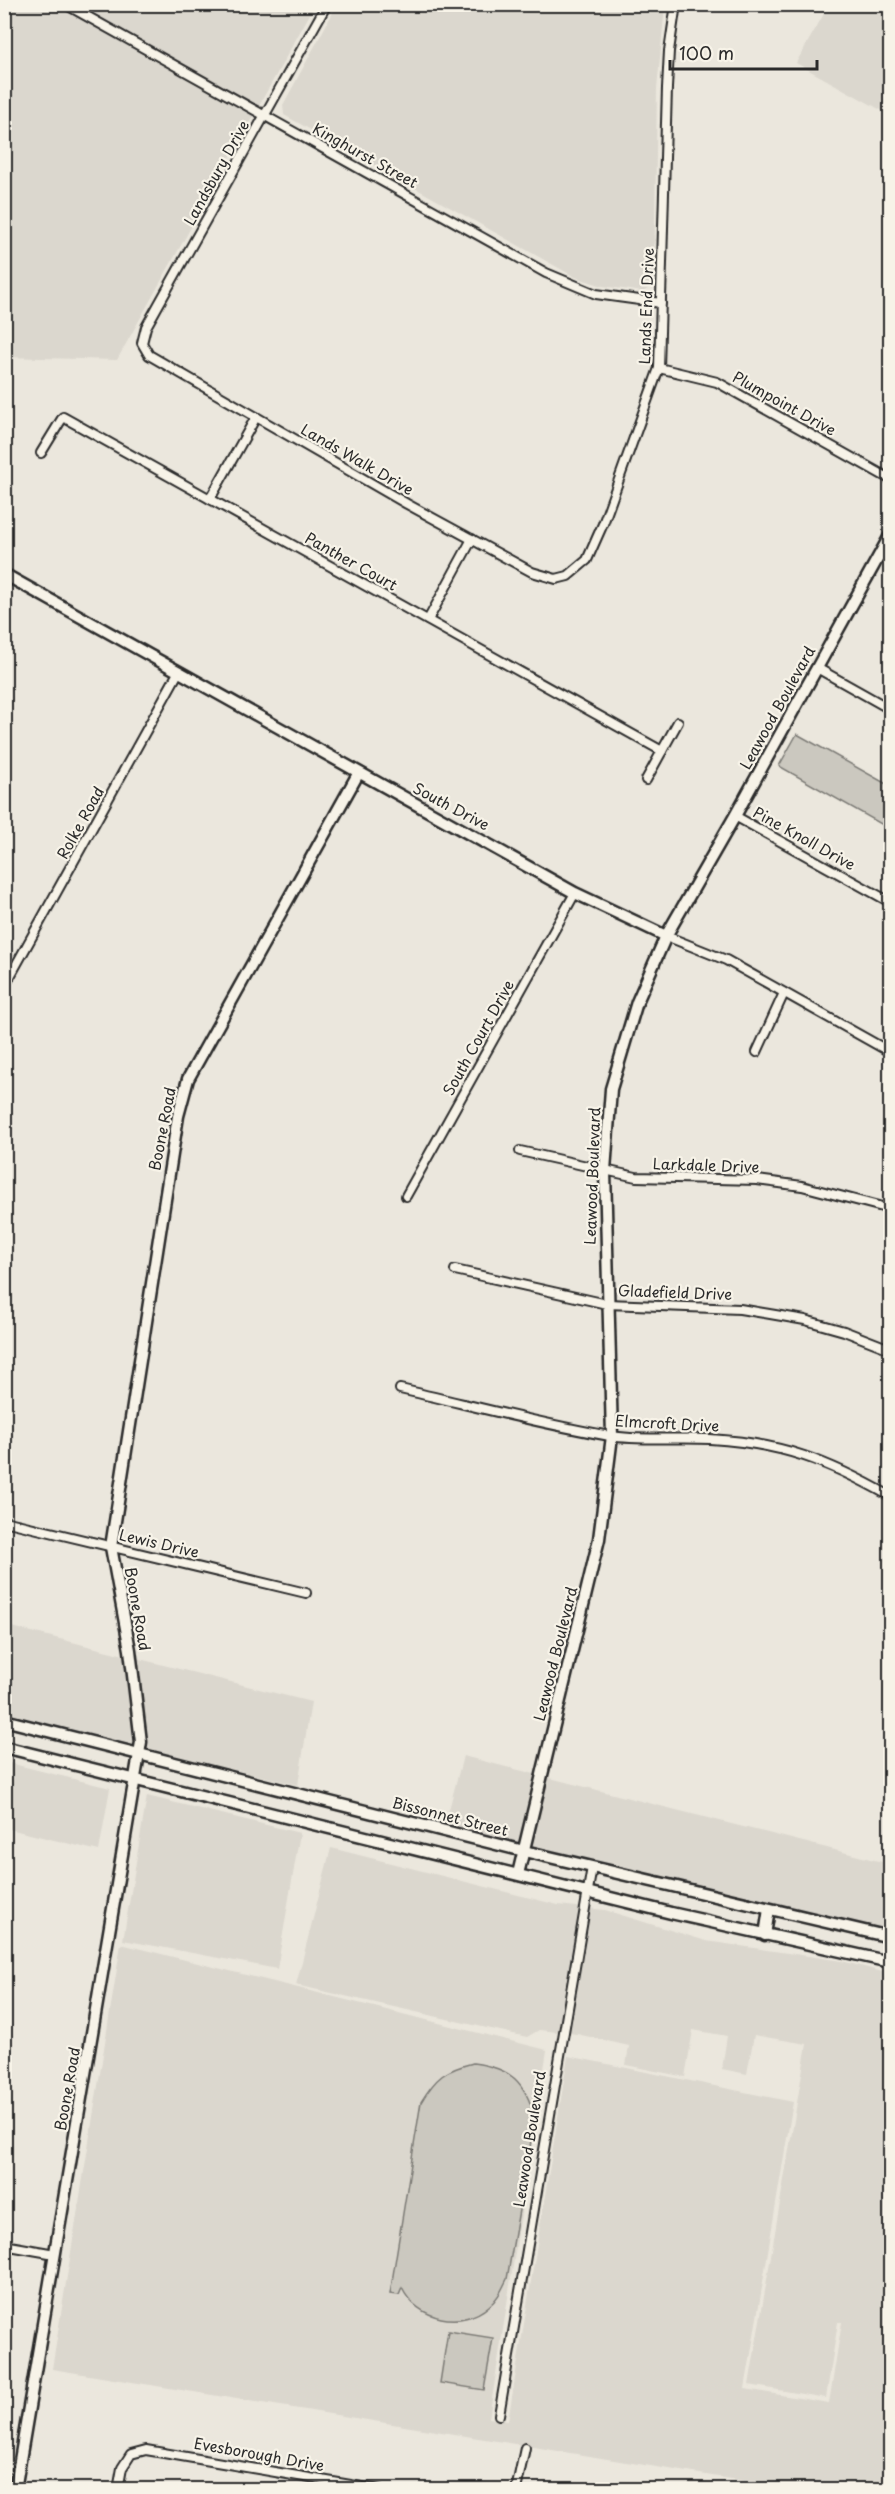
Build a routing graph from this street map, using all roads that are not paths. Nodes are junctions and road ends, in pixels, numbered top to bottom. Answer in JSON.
{"nodes":[{"id":1,"x":65,"y":4,"type":"edge"},
{"id":2,"x":327,"y":4,"type":"edge"},
{"id":3,"x":676,"y":4,"type":"edge"},
{"id":4,"x":265,"y":116,"type":"junction"},
{"id":5,"x":661,"y":303,"type":"junction"},
{"id":6,"x":149,"y":355,"type":"joint"},
{"id":7,"x":659,"y":368,"type":"junction"},
{"id":8,"x":256,"y":417,"type":"junction"},
{"id":9,"x":41,"y":453,"type":"dead end"},
{"id":10,"x":891,"y":479,"type":"edge"},
{"id":11,"x":210,"y":499,"type":"junction"},
{"id":12,"x":891,"y":536,"type":"edge"},
{"id":13,"x":472,"y":539,"type":"junction"},
{"id":14,"x":886,"y":553,"type":"edge"},
{"id":15,"x":4,"y":574,"type":"edge"},
{"id":16,"x":556,"y":579,"type":"joint"},
{"id":17,"x":428,"y":620,"type":"junction"},
{"id":18,"x":817,"y":668,"type":"junction"},
{"id":19,"x":180,"y":671,"type":"junction"},
{"id":20,"x":891,"y":709,"type":"edge"},
{"id":21,"x":678,"y":722,"type":"dead end"},
{"id":22,"x":662,"y":751,"type":"junction"},
{"id":23,"x":358,"y":774,"type":"junction"},
{"id":24,"x":646,"y":780,"type":"dead end"},
{"id":25,"x":735,"y":816,"type":"junction"},
{"id":26,"x":575,"y":893,"type":"junction"},
{"id":27,"x":891,"y":902,"type":"edge"},
{"id":28,"x":666,"y":936,"type":"junction"},
{"id":29,"x":4,"y":987,"type":"edge"},
{"id":30,"x":784,"y":993,"type":"junction"},
{"id":31,"x":757,"y":1052,"type":"dead end"},
{"id":32,"x":891,"y":1052,"type":"edge"},
{"id":33,"x":520,"y":1151,"type":"dead end"},
{"id":34,"x":605,"y":1172,"type":"junction"},
{"id":35,"x":406,"y":1196,"type":"dead end"},
{"id":36,"x":891,"y":1209,"type":"edge"},
{"id":37,"x":455,"y":1270,"type":"dead end"},
{"id":38,"x":607,"y":1304,"type":"junction"},
{"id":39,"x":891,"y":1349,"type":"edge"},
{"id":40,"x":400,"y":1389,"type":"dead end"},
{"id":41,"x":612,"y":1436,"type":"junction"},
{"id":42,"x":891,"y":1496,"type":"edge"},
{"id":43,"x":4,"y":1521,"type":"edge"},
{"id":44,"x":111,"y":1546,"type":"junction"},
{"id":45,"x":306,"y":1593,"type":"dead end"},
{"id":46,"x":4,"y":1720,"type":"edge"},
{"id":47,"x":4,"y":1747,"type":"edge"},
{"id":48,"x":140,"y":1753,"type":"junction"},
{"id":49,"x":136,"y":1779,"type":"junction"},
{"id":50,"x":524,"y":1851,"type":"junction"},
{"id":51,"x":592,"y":1867,"type":"junction"},
{"id":52,"x":518,"y":1874,"type":"junction"},
{"id":53,"x":587,"y":1890,"type":"junction"},
{"id":54,"x":769,"y":1909,"type":"junction"},
{"id":55,"x":765,"y":1935,"type":"junction"},
{"id":56,"x":891,"y":1937,"type":"edge"},
{"id":57,"x":891,"y":1962,"type":"edge"},
{"id":58,"x":4,"y":2245,"type":"edge"},
{"id":59,"x":55,"y":2254,"type":"junction"},
{"id":60,"x":499,"y":2415,"type":"dead end"},
{"id":61,"x":525,"y":2448,"type":"dead end"},
{"id":62,"x":377,"y":2489,"type":"edge"},
{"id":63,"x":15,"y":2490,"type":"edge"},
{"id":64,"x":118,"y":2490,"type":"edge"},
{"id":65,"x":516,"y":2490,"type":"edge"}],
"edges":[{"from":1,"to":4,"type":"street","name":"Kinghurst Street"},
{"from":2,"to":4,"type":"street","name":"Landsbury Drive"},
{"from":3,"to":5,"type":"street","name":"Lands End Drive"},
{"from":4,"to":5,"type":"street","name":"Kinghurst Street"},
{"from":4,"to":6,"type":"street","name":"Landsbury Drive"},
{"from":5,"to":7,"type":"street","name":"Lands End Drive"},
{"from":6,"to":8,"type":"street","name":"Lands Walk Drive"},
{"from":7,"to":10,"type":"street","name":"Plumpoint Drive"},
{"from":7,"to":16,"type":"street","name":"Lands End Drive"},
{"from":8,"to":11,"type":"street"},
{"from":8,"to":13,"type":"street","name":"Lands Walk Drive"},
{"from":9,"to":11,"type":"street","name":"Panther Court"},
{"from":11,"to":17,"type":"street","name":"Panther Court"},
{"from":12,"to":14,"type":"street","name":"Leawood Boulevard"},
{"from":13,"to":16,"type":"street","name":"Lands Walk Drive"},
{"from":13,"to":17,"type":"street"},
{"from":14,"to":18,"type":"street","name":"Leawood Boulevard"},
{"from":15,"to":19,"type":"street","name":"South Drive"},
{"from":17,"to":22,"type":"street","name":"Panther Court"},
{"from":18,"to":20,"type":"street"},
{"from":18,"to":25,"type":"street","name":"Leawood Boulevard"},
{"from":19,"to":23,"type":"street","name":"South Drive"},
{"from":19,"to":29,"type":"street","name":"Rolke Road"},
{"from":21,"to":22,"type":"street"},
{"from":22,"to":24,"type":"street"},
{"from":23,"to":26,"type":"street","name":"South Drive"},
{"from":23,"to":44,"type":"street","name":"Boone Road"},
{"from":25,"to":27,"type":"street","name":"Pine Knoll Drive"},
{"from":25,"to":28,"type":"street","name":"Leawood Boulevard"},
{"from":26,"to":28,"type":"street","name":"South Drive"},
{"from":26,"to":35,"type":"street","name":"South Court Drive"},
{"from":28,"to":30,"type":"street","name":"South Drive"},
{"from":28,"to":34,"type":"street","name":"Leawood Boulevard"},
{"from":30,"to":31,"type":"street"},
{"from":30,"to":32,"type":"street","name":"South Drive"},
{"from":33,"to":34,"type":"street","name":"Larkdale Drive"},
{"from":34,"to":36,"type":"street","name":"Larkdale Drive"},
{"from":34,"to":38,"type":"street","name":"Leawood Boulevard"},
{"from":37,"to":38,"type":"street","name":"Gladefield Drive"},
{"from":38,"to":39,"type":"street","name":"Gladefield Drive"},
{"from":38,"to":41,"type":"street","name":"Leawood Boulevard"},
{"from":40,"to":41,"type":"street","name":"Elmcroft Drive"},
{"from":41,"to":42,"type":"street","name":"Elmcroft Drive"},
{"from":41,"to":50,"type":"street","name":"Leawood Boulevard"},
{"from":43,"to":44,"type":"street","name":"Lewis Drive"},
{"from":44,"to":45,"type":"street","name":"Lewis Drive"},
{"from":44,"to":48,"type":"street","name":"Boone Road"},
{"from":46,"to":48,"type":"street","name":"Bissonnet Street"},
{"from":47,"to":49,"type":"street"},
{"from":48,"to":49,"type":"street","name":"Boone Road"},
{"from":48,"to":50,"type":"street","name":"Bissonnet Street"},
{"from":49,"to":52,"type":"street"},
{"from":49,"to":59,"type":"street","name":"Boone Road"},
{"from":50,"to":51,"type":"street","name":"Bissonnet Street"},
{"from":50,"to":52,"type":"street","name":"Leawood Boulevard"},
{"from":51,"to":53,"type":"street","name":"Leawood Boulevard"},
{"from":51,"to":54,"type":"street","name":"Bissonnet Street"},
{"from":52,"to":53,"type":"street"},
{"from":53,"to":55,"type":"street"},
{"from":53,"to":60,"type":"street","name":"Leawood Boulevard"},
{"from":54,"to":55,"type":"street"},
{"from":54,"to":56,"type":"street","name":"Bissonnet Street"},
{"from":55,"to":57,"type":"street"},
{"from":58,"to":59,"type":"street"},
{"from":59,"to":63,"type":"street","name":"Boone Road"},
{"from":61,"to":65,"type":"street"},
{"from":62,"to":64,"type":"street","name":"Evesborough Drive"}]}
